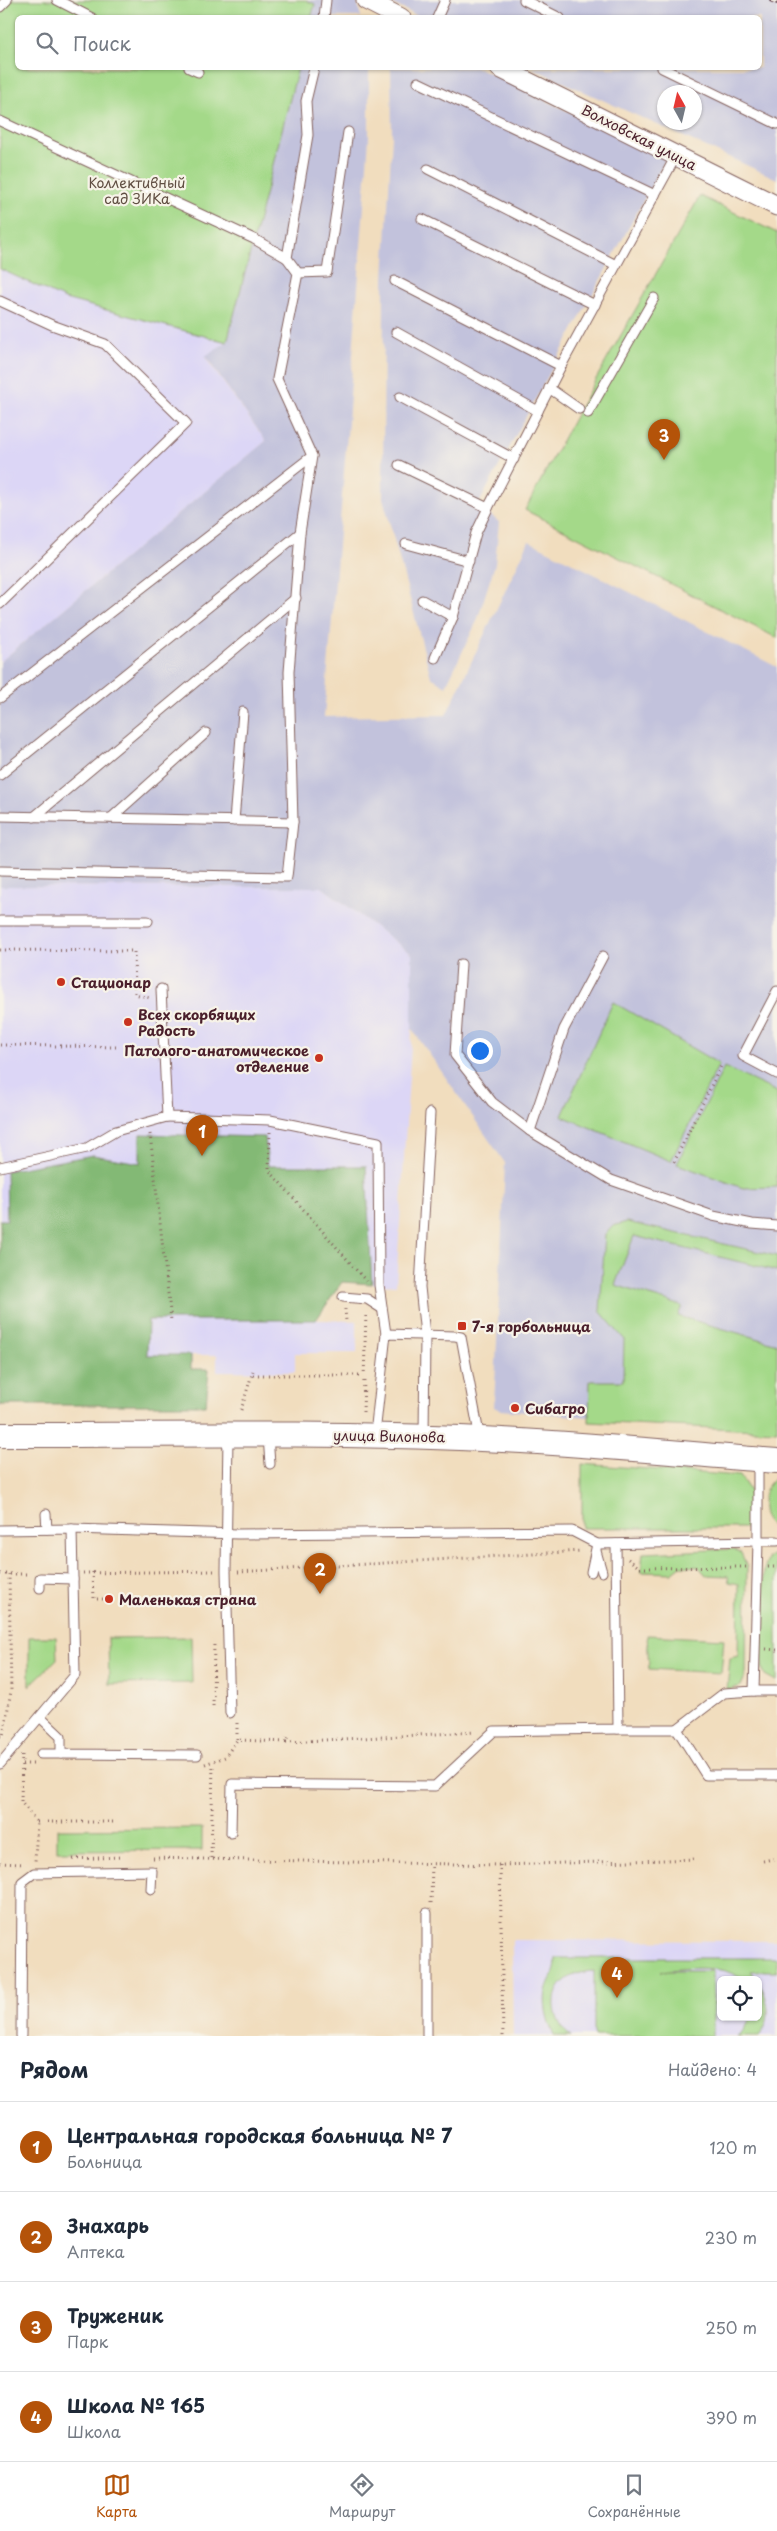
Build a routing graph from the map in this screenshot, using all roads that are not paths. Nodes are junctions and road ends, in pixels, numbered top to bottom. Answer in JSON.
{"nodes":[{"id":1,"x":7,"y":0,"type":"edge"},
{"id":2,"x":57,"y":0,"type":"edge"},
{"id":3,"x":326,"y":0,"type":"edge"},
{"id":4,"x":366,"y":0,"type":"edge"},
{"id":5,"x":445,"y":0,"type":"edge"},
{"id":6,"x":524,"y":0,"type":"edge"},
{"id":7,"x":0,"y":7,"type":"edge"},
{"id":8,"x":86,"y":15,"type":"edge"},
{"id":9,"x":324,"y":15,"type":"edge"},
{"id":10,"x":395,"y":15,"type":"edge"},
{"id":11,"x":438,"y":15,"type":"edge"},
{"id":12,"x":554,"y":15,"type":"edge"},
{"id":13,"x":314,"y":70,"type":"edge"},
{"id":14,"x":504,"y":70,"type":"edge"},
{"id":15,"x":666,"y":70,"type":"edge"},
{"id":16,"x":418,"y":82,"type":"dead end"},
{"id":17,"x":0,"y":121,"type":"edge"},
{"id":18,"x":777,"y":124,"type":"edge"},
{"id":19,"x":348,"y":132,"type":"dead end"},
{"id":20,"x":676,"y":156,"type":"junction"},
{"id":21,"x":428,"y":169,"type":"dead end"},
{"id":22,"x":655,"y":195,"type":"junction"},
{"id":23,"x":777,"y":206,"type":"edge"},
{"id":24,"x":422,"y":219,"type":"dead end"},
{"id":25,"x":287,"y":258,"type":"junction"},
{"id":26,"x":616,"y":265,"type":"junction"},
{"id":27,"x":298,"y":273,"type":"junction"},
{"id":28,"x":395,"y":281,"type":"dead end"},
{"id":29,"x":654,"y":298,"type":"dead end"},
{"id":30,"x":0,"y":301,"type":"edge"},
{"id":31,"x":594,"y":305,"type":"junction"},
{"id":32,"x":396,"y":332,"type":"dead end"},
{"id":33,"x":561,"y":366,"type":"junction"},
{"id":34,"x":549,"y":388,"type":"junction"},
{"id":35,"x":400,"y":397,"type":"dead end"},
{"id":36,"x":579,"y":409,"type":"dead end"},
{"id":37,"x":538,"y":411,"type":"junction"},
{"id":38,"x":588,"y":413,"type":"dead end"},
{"id":39,"x":312,"y":456,"type":"junction"},
{"id":40,"x":514,"y":459,"type":"junction"},
{"id":41,"x":399,"y":465,"type":"dead end"},
{"id":42,"x":488,"y":508,"type":"junction"},
{"id":43,"x":300,"y":533,"type":"junction"},
{"id":44,"x":406,"y":544,"type":"dead end"},
{"id":45,"x":469,"y":561,"type":"junction"},
{"id":46,"x":296,"y":598,"type":"junction"},
{"id":47,"x":422,"y":600,"type":"dead end"},
{"id":48,"x":0,"y":604,"type":"edge"},
{"id":49,"x":453,"y":617,"type":"junction"},
{"id":50,"x":434,"y":658,"type":"dead end"},
{"id":51,"x":0,"y":698,"type":"edge"},
{"id":52,"x":243,"y":712,"type":"dead end"},
{"id":53,"x":206,"y":733,"type":"dead end"},
{"id":54,"x":0,"y":775,"type":"edge"},
{"id":55,"x":0,"y":816,"type":"edge"},
{"id":56,"x":34,"y":817,"type":"junction"},
{"id":57,"x":111,"y":818,"type":"junction"},
{"id":58,"x":234,"y":821,"type":"junction"},
{"id":59,"x":293,"y":822,"type":"junction"},
{"id":60,"x":0,"y":871,"type":"edge"},
{"id":61,"x":0,"y":921,"type":"edge"},
{"id":62,"x":148,"y":921,"type":"dead end"},
{"id":63,"x":603,"y":956,"type":"dead end"},
{"id":64,"x":461,"y":964,"type":"dead end"},
{"id":65,"x":161,"y":989,"type":"dead end"},
{"id":66,"x":777,"y":991,"type":"edge"},
{"id":67,"x":777,"y":1074,"type":"edge"},
{"id":68,"x":430,"y":1113,"type":"dead end"},
{"id":69,"x":167,"y":1118,"type":"junction"},
{"id":70,"x":530,"y":1131,"type":"junction"},
{"id":71,"x":0,"y":1167,"type":"edge"},
{"id":72,"x":777,"y":1226,"type":"edge"},
{"id":73,"x":343,"y":1296,"type":"dead end"},
{"id":74,"x":381,"y":1308,"type":"junction"},
{"id":75,"x":386,"y":1334,"type":"junction"},
{"id":76,"x":425,"y":1335,"type":"junction"},
{"id":77,"x":228,"y":1433,"type":"junction"},
{"id":78,"x":268,"y":1433,"type":"junction"},
{"id":79,"x":0,"y":1435,"type":"edge"},
{"id":80,"x":375,"y":1436,"type":"junction"},
{"id":81,"x":424,"y":1437,"type":"junction"},
{"id":82,"x":480,"y":1439,"type":"junction"},
{"id":83,"x":768,"y":1460,"type":"edge"},
{"id":84,"x":270,"y":1464,"type":"dead end"},
{"id":85,"x":46,"y":1514,"type":"dead end"},
{"id":86,"x":72,"y":1529,"type":"junction"},
{"id":87,"x":0,"y":1530,"type":"edge"},
{"id":88,"x":47,"y":1530,"type":"junction"},
{"id":89,"x":227,"y":1532,"type":"junction"},
{"id":90,"x":758,"y":1541,"type":"junction"},
{"id":91,"x":777,"y":1541,"type":"edge"},
{"id":92,"x":596,"y":1547,"type":"junction"},
{"id":93,"x":616,"y":1548,"type":"junction"},
{"id":94,"x":591,"y":1572,"type":"dead end"},
{"id":95,"x":602,"y":1572,"type":"dead end"},
{"id":96,"x":73,"y":1576,"type":"junction"},
{"id":97,"x":45,"y":1588,"type":"dead end"},
{"id":98,"x":754,"y":1691,"type":"junction"},
{"id":99,"x":777,"y":1691,"type":"edge"},
{"id":100,"x":230,"y":1713,"type":"dead end"},
{"id":101,"x":40,"y":1716,"type":"junction"},
{"id":102,"x":618,"y":1729,"type":"junction"},
{"id":103,"x":676,"y":1730,"type":"junction"},
{"id":104,"x":41,"y":1754,"type":"dead end"},
{"id":105,"x":61,"y":1754,"type":"junction"},
{"id":106,"x":197,"y":1756,"type":"dead end"},
{"id":107,"x":0,"y":1764,"type":"edge"},
{"id":108,"x":777,"y":1775,"type":"edge"},
{"id":109,"x":231,"y":1833,"type":"dead end"},
{"id":110,"x":151,"y":1889,"type":"dead end"},
{"id":111,"x":427,"y":1913,"type":"road end"},
{"id":112,"x":21,"y":2036,"type":"edge"},
{"id":113,"x":427,"y":2036,"type":"edge"}],
"edges":[{"from":1,"to":7,"type":"lane"},
{"from":2,"to":8,"type":"lane"},
{"from":3,"to":9,"type":"lane"},
{"from":4,"to":10,"type":"street"},
{"from":5,"to":11,"type":"lane"},
{"from":6,"to":12,"type":"lane"},
{"from":13,"to":25,"type":"lane"},
{"from":14,"to":20,"type":"street","name":"Волховская улица"},
{"from":15,"to":18,"type":"lane"},
{"from":16,"to":22,"type":"lane"},
{"from":17,"to":25,"type":"lane"},
{"from":19,"to":27,"type":"lane"},
{"from":20,"to":22,"type":"lane"},
{"from":20,"to":23,"type":"street","name":"Волховская улица"},
{"from":21,"to":26,"type":"lane"},
{"from":22,"to":26,"type":"lane"},
{"from":24,"to":31,"type":"lane"},
{"from":25,"to":27,"type":"lane"},
{"from":26,"to":31,"type":"lane"},
{"from":27,"to":39,"type":"lane"},
{"from":28,"to":33,"type":"lane"},
{"from":29,"to":38,"type":"lane"},
{"from":30,"to":48,"type":"lane"},
{"from":31,"to":33,"type":"lane"},
{"from":32,"to":37,"type":"lane"},
{"from":33,"to":34,"type":"lane"},
{"from":34,"to":36,"type":"lane"},
{"from":34,"to":37,"type":"lane"},
{"from":35,"to":40,"type":"lane"},
{"from":37,"to":40,"type":"lane"},
{"from":39,"to":43,"type":"lane"},
{"from":39,"to":51,"type":"lane"},
{"from":40,"to":42,"type":"lane"},
{"from":41,"to":42,"type":"lane"},
{"from":42,"to":45,"type":"lane"},
{"from":43,"to":46,"type":"lane"},
{"from":43,"to":54,"type":"lane"},
{"from":44,"to":45,"type":"lane"},
{"from":45,"to":49,"type":"lane"},
{"from":46,"to":56,"type":"lane"},
{"from":46,"to":59,"type":"lane"},
{"from":47,"to":49,"type":"lane"},
{"from":49,"to":50,"type":"lane"},
{"from":52,"to":58,"type":"lane"},
{"from":53,"to":57,"type":"lane"},
{"from":55,"to":56,"type":"lane"},
{"from":56,"to":57,"type":"lane"},
{"from":57,"to":58,"type":"lane"},
{"from":58,"to":59,"type":"lane"},
{"from":59,"to":60,"type":"lane"},
{"from":61,"to":62,"type":"lane"},
{"from":63,"to":70,"type":"lane"},
{"from":64,"to":70,"type":"lane"},
{"from":65,"to":69,"type":"lane"},
{"from":66,"to":67,"type":"lane"},
{"from":68,"to":76,"type":"lane"},
{"from":69,"to":71,"type":"lane"},
{"from":69,"to":74,"type":"lane"},
{"from":70,"to":72,"type":"lane"},
{"from":73,"to":74,"type":"lane"},
{"from":74,"to":75,"type":"lane"},
{"from":75,"to":76,"type":"lane"},
{"from":75,"to":80,"type":"lane"},
{"from":76,"to":81,"type":"lane"},
{"from":76,"to":82,"type":"lane"},
{"from":77,"to":78,"type":"street","name":"улица Вилонова"},
{"from":77,"to":79,"type":"street","name":"улица Вилонова"},
{"from":77,"to":89,"type":"lane"},
{"from":78,"to":80,"type":"street","name":"улица Вилонова"},
{"from":78,"to":84,"type":"lane"},
{"from":80,"to":81,"type":"street","name":"улица Вилонова"},
{"from":81,"to":82,"type":"street","name":"улица Вилонова"},
{"from":82,"to":83,"type":"street","name":"улица Вилонова"},
{"from":83,"to":90,"type":"lane"},
{"from":85,"to":88,"type":"lane"},
{"from":86,"to":88,"type":"lane"},
{"from":86,"to":89,"type":"lane"},
{"from":86,"to":96,"type":"lane"},
{"from":87,"to":88,"type":"lane"},
{"from":89,"to":92,"type":"lane"},
{"from":89,"to":100,"type":"lane"},
{"from":90,"to":91,"type":"lane"},
{"from":90,"to":93,"type":"lane"},
{"from":90,"to":98,"type":"lane"},
{"from":92,"to":93,"type":"lane"},
{"from":92,"to":94,"type":"lane"},
{"from":92,"to":95,"type":"lane"},
{"from":93,"to":102,"type":"lane"},
{"from":96,"to":97,"type":"lane"},
{"from":96,"to":101,"type":"lane"},
{"from":98,"to":99,"type":"lane"},
{"from":98,"to":103,"type":"lane"},
{"from":101,"to":105,"type":"lane"},
{"from":101,"to":107,"type":"lane"},
{"from":102,"to":103,"type":"lane"},
{"from":102,"to":109,"type":"lane"},
{"from":103,"to":108,"type":"lane"},
{"from":104,"to":105,"type":"lane"},
{"from":105,"to":106,"type":"lane"},
{"from":110,"to":112,"type":"lane"},
{"from":111,"to":113,"type":"lane"}]}
